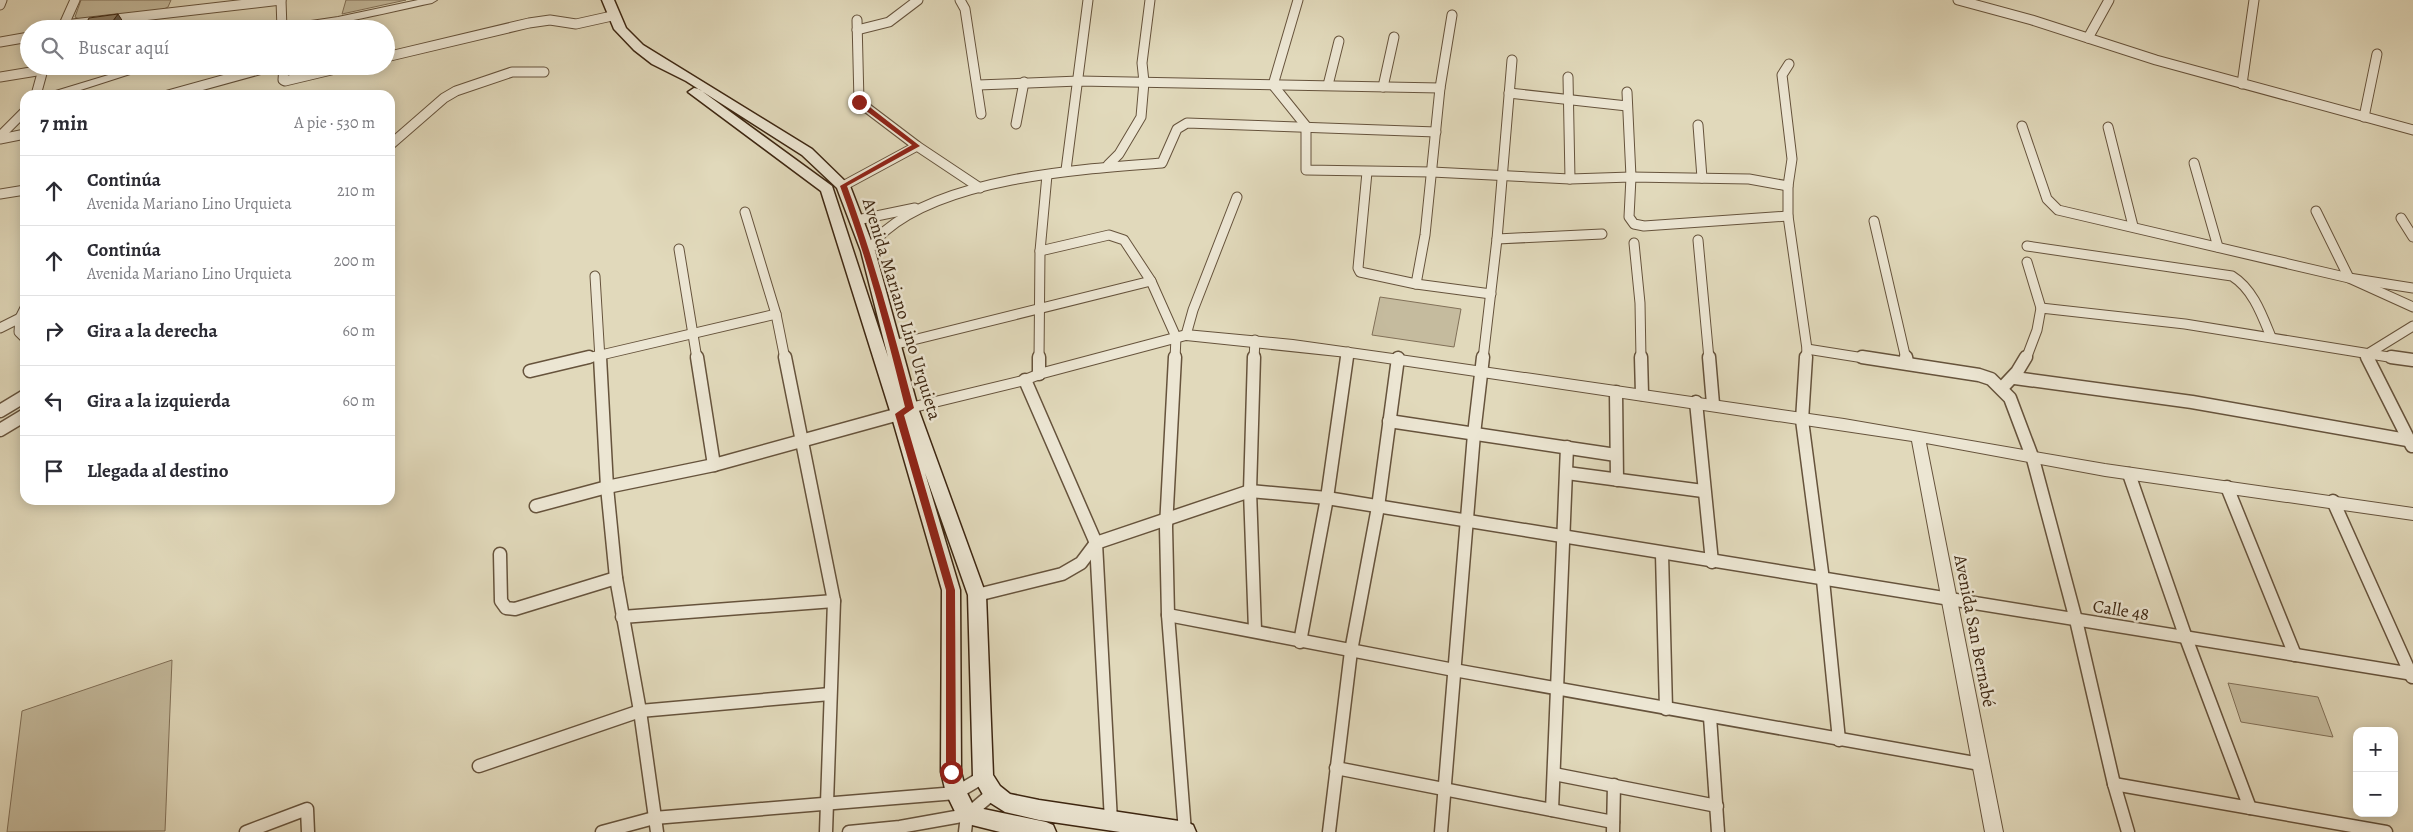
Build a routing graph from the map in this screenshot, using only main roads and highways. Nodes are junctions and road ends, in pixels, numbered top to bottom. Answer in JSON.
{"nodes":[{"id":1,"x":608,"y":0,"type":"edge"},
{"id":2,"x":612,"y":16,"type":"joint"},
{"id":3,"x":647,"y":54,"type":"junction"},
{"id":4,"x":904,"y":411,"type":"junction"},
{"id":5,"x":1046,"y":832,"type":"edge"},
{"id":6,"x":1185,"y":832,"type":"edge"}],
"edges":[{"from":1,"to":2,"type":"main road"},
{"from":2,"to":3,"type":"main road"},
{"from":3,"to":4,"type":"main road","name":"Avenida Mariano Lino Urquieta"},
{"from":3,"to":4,"type":"main road","name":"Avenida Mariano Lino Urquieta"},
{"from":4,"to":5,"type":"main road","name":"Avenida Mariano Lino Urquieta"},
{"from":4,"to":6,"type":"main road","name":"Avenida Mariano Lino Urquieta"}]}
